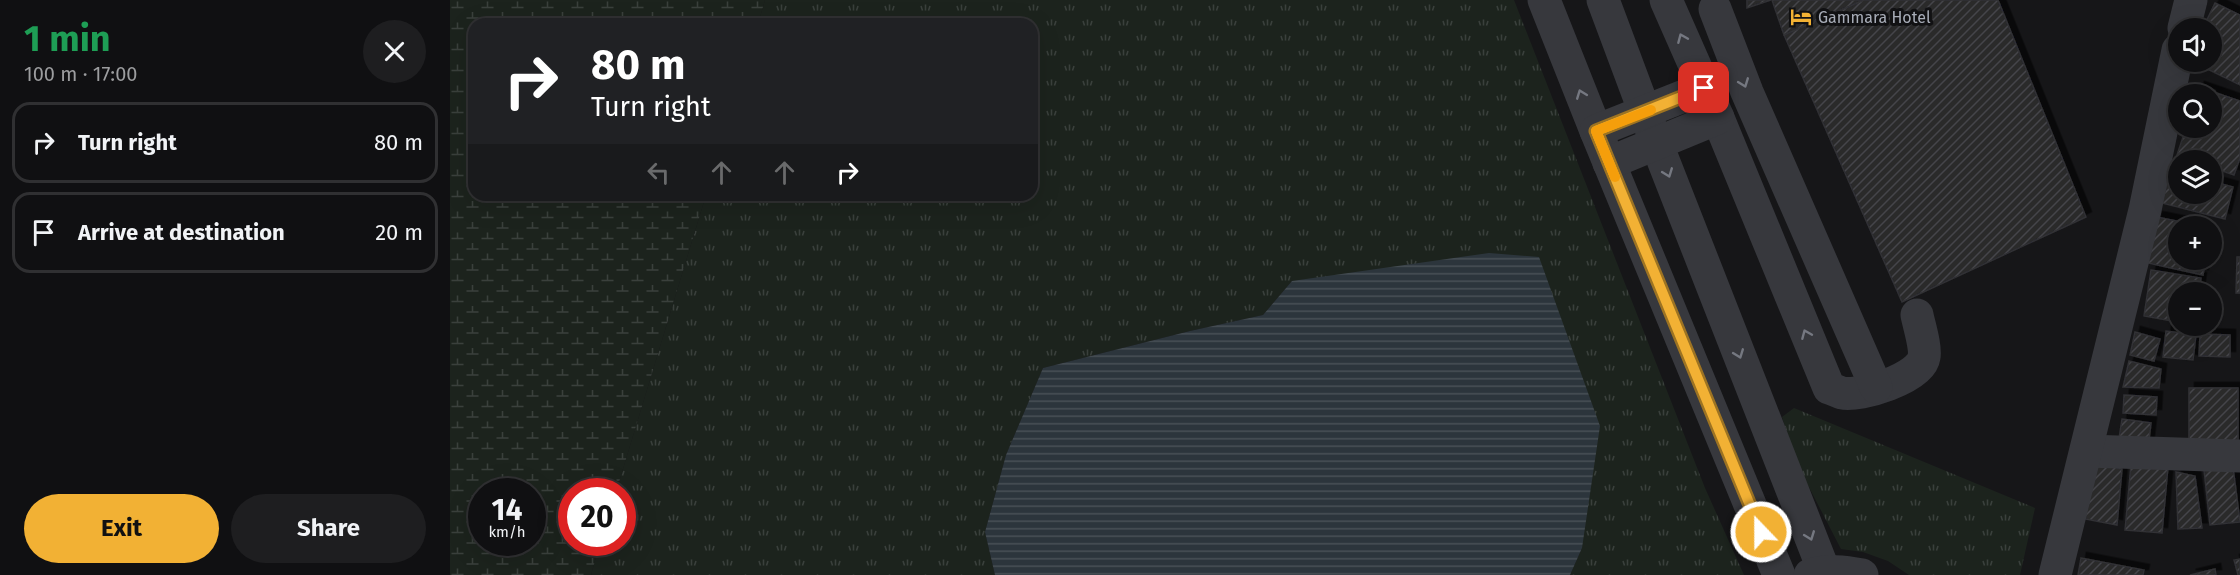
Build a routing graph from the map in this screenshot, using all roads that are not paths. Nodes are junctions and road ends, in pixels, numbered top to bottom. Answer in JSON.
{"nodes":[{"id":1,"x":1544,"y":0,"type":"edge"},
{"id":2,"x":1603,"y":0,"type":"edge"},
{"id":3,"x":1666,"y":0,"type":"edge"},
{"id":4,"x":2191,"y":0,"type":"edge"},
{"id":5,"x":1715,"y":9,"type":"dead end"},
{"id":6,"x":2186,"y":18,"type":"edge"},
{"id":7,"x":2173,"y":72,"type":"edge"},
{"id":8,"x":1704,"y":88,"type":"junction"},
{"id":9,"x":1718,"y":118,"type":"junction"},
{"id":10,"x":1650,"y":127,"type":"junction"},
{"id":11,"x":1596,"y":131,"type":"junction"},
{"id":12,"x":1609,"y":163,"type":"junction"},
{"id":13,"x":1814,"y":245,"type":"junction"},
{"id":14,"x":1776,"y":261,"type":"junction"},
{"id":15,"x":1917,"y":315,"type":"dead end"},
{"id":16,"x":1876,"y":387,"type":"junction"},
{"id":17,"x":2087,"y":451,"type":"junction"},
{"id":18,"x":2240,"y":456,"type":"edge"},
{"id":19,"x":1817,"y":573,"type":"edge"},
{"id":20,"x":1779,"y":575,"type":"edge"},
{"id":21,"x":1862,"y":575,"type":"edge"},
{"id":22,"x":2055,"y":575,"type":"edge"}],
"edges":[{"from":11,"to":1,"type":"street","one_way":true},
{"from":2,"to":10,"type":"street"},
{"from":8,"to":3,"type":"street","one_way":true},
{"from":4,"to":6,"type":"street"},
{"from":5,"to":13,"type":"street","one_way":true},
{"from":7,"to":17,"type":"street"},
{"from":8,"to":9,"type":"street"},
{"from":8,"to":10,"type":"street"},
{"from":9,"to":10,"type":"street"},
{"from":9,"to":14,"type":"street"},
{"from":10,"to":11,"type":"street"},
{"from":10,"to":12,"type":"street"},
{"from":10,"to":19,"type":"street","one_way":true},
{"from":11,"to":12,"type":"street"},
{"from":12,"to":20,"type":"street"},
{"from":13,"to":14,"type":"street"},
{"from":13,"to":16,"type":"street"},
{"from":16,"to":14,"type":"street","one_way":true},
{"from":15,"to":16,"type":"street"},
{"from":17,"to":18,"type":"street"},
{"from":17,"to":22,"type":"street"},
{"from":19,"to":21,"type":"street"}]}
